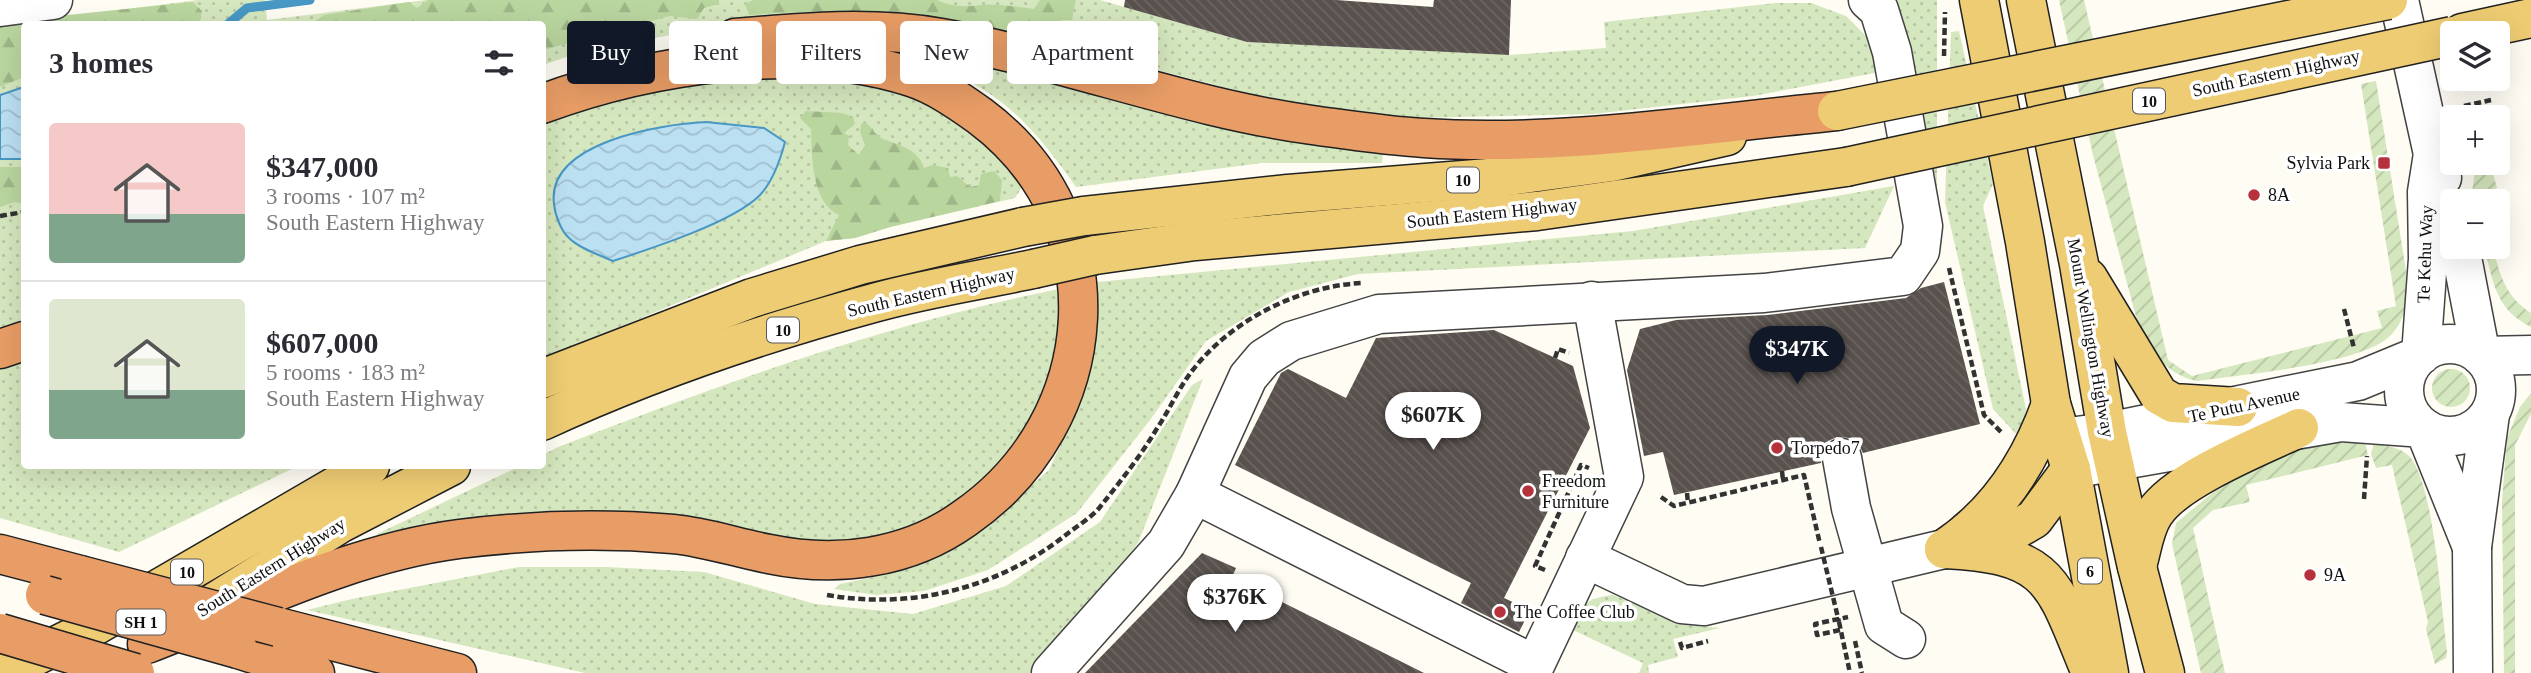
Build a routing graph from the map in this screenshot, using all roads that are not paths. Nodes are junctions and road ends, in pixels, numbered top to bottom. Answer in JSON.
{"nodes":[{"id":1,"x":53,"y":0,"type":"edge"},
{"id":2,"x":1868,"y":0,"type":"edge"},
{"id":3,"x":1979,"y":0,"type":"edge"},
{"id":4,"x":2026,"y":0,"type":"edge"},
{"id":5,"x":2388,"y":0,"type":"edge"},
{"id":6,"x":2399,"y":0,"type":"edge"},
{"id":7,"x":0,"y":7,"type":"edge"},
{"id":8,"x":2531,"y":18,"type":"edge"},
{"id":9,"x":2510,"y":23,"type":"edge"},
{"id":10,"x":2440,"y":39,"type":"edge"},
{"id":11,"x":546,"y":83,"type":"edge"},
{"id":12,"x":546,"y":103,"type":"edge"},
{"id":13,"x":1837,"y":111,"type":"junction"},
{"id":14,"x":2432,"y":154,"type":"junction"},
{"id":15,"x":2445,"y":189,"type":"edge"},
{"id":16,"x":2461,"y":259,"type":"edge"},
{"id":17,"x":2079,"y":264,"type":"junction"},
{"id":18,"x":1592,"y":301,"type":"junction"},
{"id":19,"x":21,"y":342,"type":"edge"},
{"id":20,"x":0,"y":349,"type":"edge"},
{"id":21,"x":2421,"y":355,"type":"junction"},
{"id":22,"x":2531,"y":355,"type":"edge"},
{"id":23,"x":2481,"y":356,"type":"junction"},
{"id":24,"x":2531,"y":376,"type":"edge"},
{"id":25,"x":546,"y":377,"type":"edge"},
{"id":26,"x":2493,"y":403,"type":"junction"},
{"id":27,"x":2238,"y":407,"type":"junction"},
{"id":28,"x":546,"y":419,"type":"edge"},
{"id":29,"x":2299,"y":428,"type":"junction"},
{"id":30,"x":2424,"y":428,"type":"junction"},
{"id":31,"x":2061,"y":437,"type":"junction"},
{"id":32,"x":2110,"y":447,"type":"junction"},
{"id":33,"x":1842,"y":458,"type":"dead end"},
{"id":34,"x":365,"y":469,"type":"edge"},
{"id":35,"x":445,"y":469,"type":"edge"},
{"id":36,"x":1195,"y":495,"type":"junction"},
{"id":37,"x":2472,"y":547,"type":"junction"},
{"id":38,"x":1961,"y":550,"type":"junction"},
{"id":39,"x":0,"y":555,"type":"edge"},
{"id":40,"x":1585,"y":558,"type":"junction"},
{"id":41,"x":1868,"y":567,"type":"junction"},
{"id":42,"x":2137,"y":567,"type":"junction"},
{"id":43,"x":0,"y":581,"type":"edge"},
{"id":44,"x":0,"y":634,"type":"edge"},
{"id":45,"x":1906,"y":639,"type":"dead end"},
{"id":46,"x":141,"y":658,"type":"edge"},
{"id":47,"x":1,"y":673,"type":"edge"},
{"id":48,"x":94,"y":673,"type":"edge"},
{"id":49,"x":315,"y":673,"type":"edge"},
{"id":50,"x":457,"y":673,"type":"edge"},
{"id":51,"x":1051,"y":673,"type":"edge"},
{"id":52,"x":2091,"y":673,"type":"edge"},
{"id":53,"x":2109,"y":673,"type":"edge"},
{"id":54,"x":2165,"y":673,"type":"edge"},
{"id":55,"x":2473,"y":673,"type":"edge"}],
"edges":[{"from":1,"to":7,"type":"street"},
{"from":2,"to":18,"type":"street"},
{"from":3,"to":31,"type":"main road","number":"6"},
{"from":4,"to":17,"type":"main road","name":"Mount Wellington Highway"},
{"from":5,"to":13,"type":"main road","name":"South Eastern Highway","number":"10","bridge":true},
{"from":6,"to":14,"type":"street","name":"Te Kehu Way"},
{"from":8,"to":9,"type":"main road"},
{"from":10,"to":28,"type":"main road","name":"South Eastern Highway","number":"10","bridge":true},
{"from":11,"to":13,"type":"highway"},
{"from":12,"to":46,"type":"highway"},
{"from":13,"to":25,"type":"main road","name":"South Eastern Highway","number":"10","bridge":true},
{"from":14,"to":15,"type":"street","name":"Te Kehu Way"},
{"from":14,"to":21,"type":"street","name":"Te Kehu Way"},
{"from":16,"to":23,"type":"street","name":"Te Kehu Way"},
{"from":17,"to":27,"type":"main road"},
{"from":17,"to":32,"type":"main road","name":"Mount Wellington Highway"},
{"from":18,"to":36,"type":"street"},
{"from":18,"to":40,"type":"street"},
{"from":19,"to":20,"type":"highway"},
{"from":21,"to":23,"type":"street"},
{"from":21,"to":27,"type":"street","name":"Te Putu Avenue"},
{"from":21,"to":30,"type":"street"},
{"from":22,"to":23,"type":"street"},
{"from":23,"to":26,"type":"street"},
{"from":24,"to":26,"type":"street"},
{"from":26,"to":30,"type":"street"},
{"from":26,"to":37,"type":"street"},
{"from":27,"to":32,"type":"street","name":"Te Putu Avenue"},
{"from":29,"to":30,"type":"street","name":"Te Putu Avenue"},
{"from":29,"to":32,"type":"street","name":"Te Putu Avenue"},
{"from":29,"to":42,"type":"main road"},
{"from":30,"to":37,"type":"street"},
{"from":31,"to":32,"type":"street","name":"Te Putu Avenue"},
{"from":31,"to":38,"type":"main road"},
{"from":31,"to":38,"type":"main road"},
{"from":31,"to":53,"type":"main road","number":"6"},
{"from":32,"to":42,"type":"main road","name":"Mount Wellington Highway"},
{"from":33,"to":41,"type":"street"},
{"from":34,"to":47,"type":"main road","name":"South Eastern Highway","number":"10"},
{"from":35,"to":46,"type":"main road","name":"South Eastern Highway","number":"10"},
{"from":36,"to":40,"type":"street"},
{"from":36,"to":51,"type":"street"},
{"from":37,"to":55,"type":"street"},
{"from":38,"to":41,"type":"street"},
{"from":38,"to":52,"type":"main road"},
{"from":39,"to":50,"type":"highway","bridge":true},
{"from":40,"to":41,"type":"street"},
{"from":41,"to":45,"type":"street"},
{"from":42,"to":54,"type":"main road","name":"Mount Wellington Highway"},
{"from":43,"to":49,"type":"highway","number":"SH 1","bridge":true},
{"from":44,"to":46,"type":"highway","bridge":true},
{"from":46,"to":48,"type":"main road","name":"South Eastern Highway","number":"10"}]}
